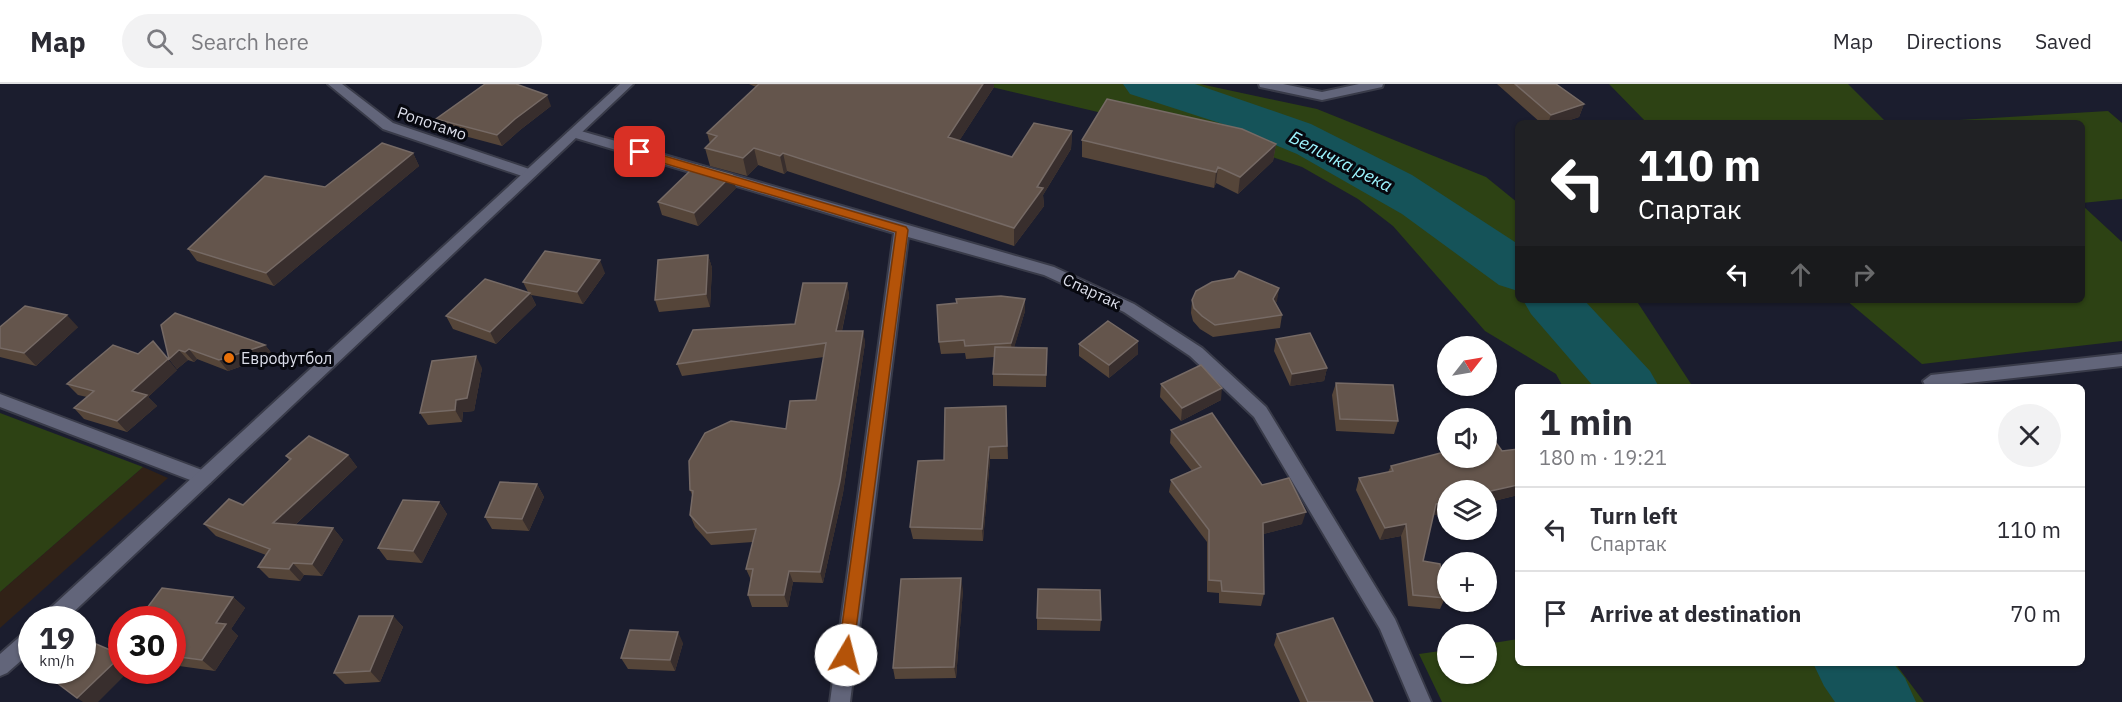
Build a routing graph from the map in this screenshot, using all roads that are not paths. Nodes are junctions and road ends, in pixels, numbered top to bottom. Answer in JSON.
{"nodes":[{"id":1,"x":334,"y":84,"type":"edge"},
{"id":2,"x":627,"y":84,"type":"edge"},
{"id":3,"x":1265,"y":84,"type":"edge"},
{"id":4,"x":1377,"y":84,"type":"edge"},
{"id":5,"x":574,"y":133,"type":"junction"},
{"id":6,"x":530,"y":174,"type":"junction"},
{"id":7,"x":902,"y":230,"type":"junction"},
{"id":8,"x":2122,"y":360,"type":"edge"},
{"id":9,"x":1931,"y":381,"type":"dead end"},
{"id":10,"x":0,"y":400,"type":"edge"},
{"id":11,"x":204,"y":478,"type":"junction"},
{"id":12,"x":66,"y":606,"type":"edge"},
{"id":13,"x":18,"y":651,"type":"edge"},
{"id":14,"x":0,"y":667,"type":"edge"},
{"id":15,"x":840,"y":702,"type":"edge"},
{"id":16,"x":1421,"y":702,"type":"edge"}],
"edges":[{"from":1,"to":6,"type":"street","name":"Ропотамо"},
{"from":2,"to":5,"type":"street"},
{"from":3,"to":4,"type":"street"},
{"from":5,"to":6,"type":"street"},
{"from":5,"to":7,"type":"street","name":"Спартак"},
{"from":6,"to":11,"type":"street"},
{"from":7,"to":15,"type":"street"},
{"from":7,"to":16,"type":"street","name":"Спартак"},
{"from":8,"to":9,"type":"street"},
{"from":10,"to":11,"type":"street"},
{"from":11,"to":12,"type":"street"},
{"from":13,"to":14,"type":"street"}]}
